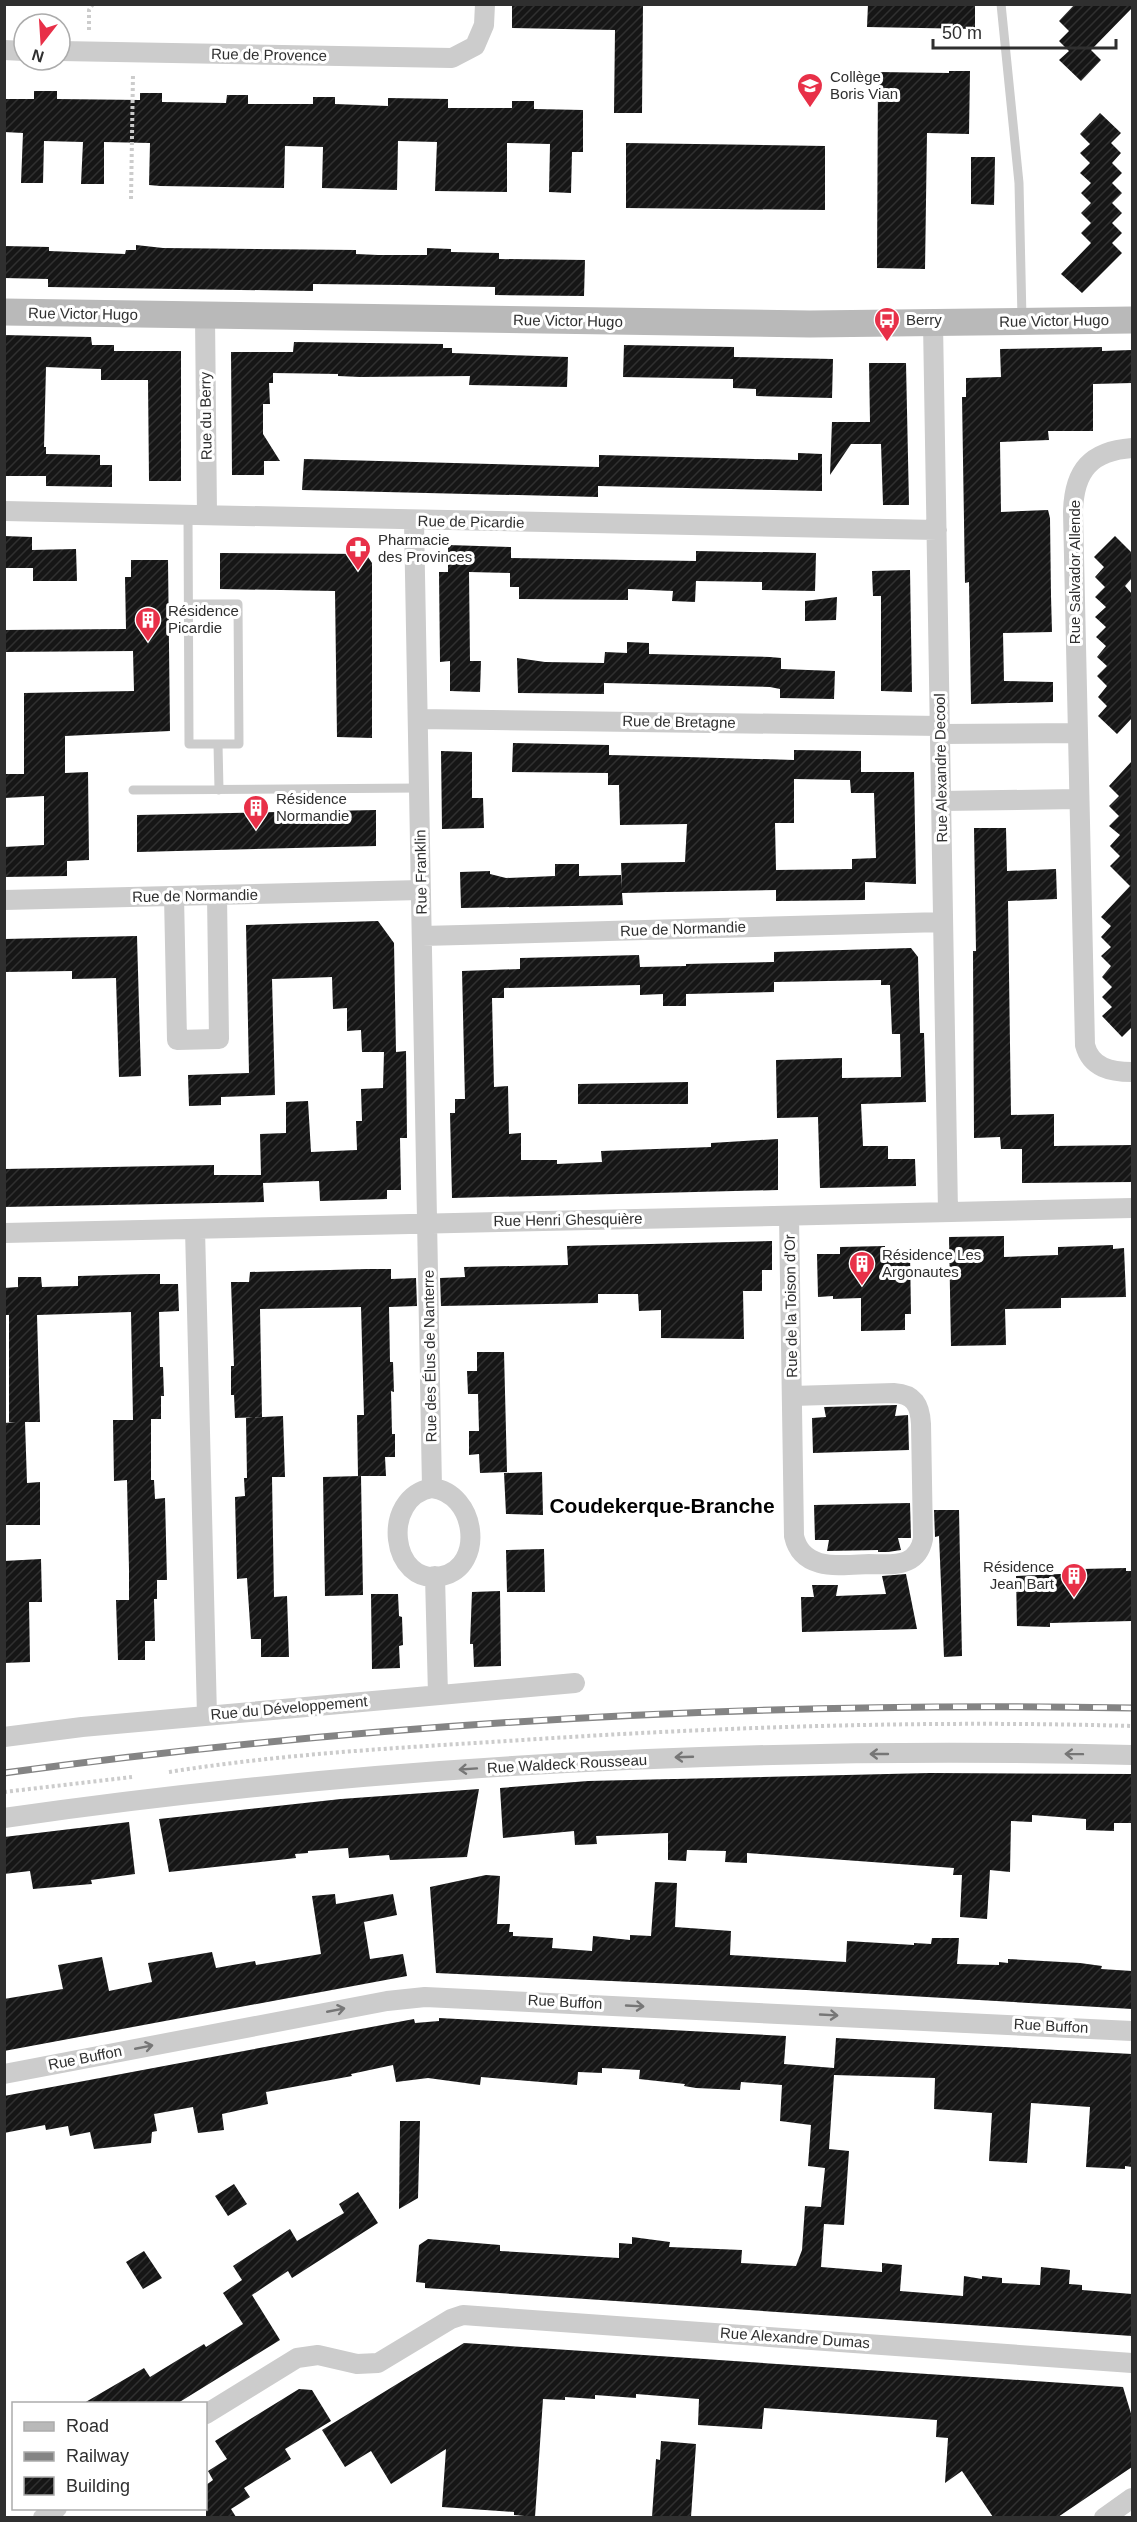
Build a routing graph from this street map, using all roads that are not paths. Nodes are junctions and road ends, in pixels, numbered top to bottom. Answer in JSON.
{"nodes":[{"id":1,"x":484,"y":4,"type":"edge"},
{"id":2,"x":1001,"y":4,"type":"edge"},
{"id":3,"x":72,"y":51,"type":"edge"},
{"id":4,"x":4,"y":312,"type":"edge"},
{"id":5,"x":205,"y":316,"type":"junction"},
{"id":6,"x":1132,"y":320,"type":"edge"},
{"id":7,"x":1022,"y":322,"type":"junction"},
{"id":8,"x":933,"y":323,"type":"junction"},
{"id":9,"x":1132,"y":448,"type":"edge"},
{"id":10,"x":4,"y":511,"type":"edge"},
{"id":11,"x":197,"y":514,"type":"junction"},
{"id":12,"x":414,"y":520,"type":"junction"},
{"id":13,"x":937,"y":530,"type":"junction"},
{"id":14,"x":188,"y":604,"type":"junction"},
{"id":15,"x":418,"y":719,"type":"junction"},
{"id":16,"x":940,"y":730,"type":"junction"},
{"id":17,"x":1077,"y":733,"type":"junction"},
{"id":18,"x":218,"y":744,"type":"junction"},
{"id":19,"x":419,"y":788,"type":"junction"},
{"id":20,"x":133,"y":790,"type":"dead end"},
{"id":21,"x":219,"y":790,"type":"junction"},
{"id":22,"x":1078,"y":799,"type":"junction"},
{"id":23,"x":941,"y":801,"type":"junction"},
{"id":24,"x":421,"y":890,"type":"junction"},
{"id":25,"x":217,"y":895,"type":"junction"},
{"id":26,"x":174,"y":896,"type":"junction"},
{"id":27,"x":4,"y":900,"type":"edge"},
{"id":28,"x":944,"y":922,"type":"junction"},
{"id":29,"x":422,"y":936,"type":"junction"},
{"id":30,"x":1132,"y":1072,"type":"edge"},
{"id":31,"x":1132,"y":1208,"type":"edge"},
{"id":32,"x":948,"y":1212,"type":"junction"},
{"id":33,"x":789,"y":1216,"type":"junction"},
{"id":34,"x":428,"y":1223,"type":"junction"},
{"id":35,"x":195,"y":1229,"type":"junction"},
{"id":36,"x":4,"y":1233,"type":"edge"},
{"id":37,"x":792,"y":1396,"type":"junction"},
{"id":38,"x":432,"y":1488,"type":"junction"},
{"id":39,"x":435,"y":1576,"type":"junction"},
{"id":40,"x":575,"y":1683,"type":"dead end"},
{"id":41,"x":438,"y":1695,"type":"junction"},
{"id":42,"x":207,"y":1716,"type":"junction"},
{"id":43,"x":4,"y":1737,"type":"edge"},
{"id":44,"x":1132,"y":1755,"type":"edge"},
{"id":45,"x":4,"y":1818,"type":"edge"},
{"id":46,"x":1132,"y":2031,"type":"edge"},
{"id":47,"x":4,"y":2074,"type":"edge"},
{"id":48,"x":1132,"y":2363,"type":"edge"},
{"id":49,"x":207,"y":2413,"type":"edge"},
{"id":50,"x":1132,"y":2498,"type":"edge"},
{"id":51,"x":1104,"y":2517,"type":"edge"}],
"edges":[{"from":1,"to":3,"type":"street","name":"Rue de Provence"},
{"from":2,"to":7,"type":"lane"},
{"from":4,"to":5,"type":"street","name":"Rue Victor Hugo"},
{"from":5,"to":8,"type":"street","name":"Rue Victor Hugo"},
{"from":5,"to":11,"type":"street","name":"Rue du Berry"},
{"from":6,"to":7,"type":"street","name":"Rue Victor Hugo"},
{"from":7,"to":8,"type":"street","name":"Rue Victor Hugo"},
{"from":8,"to":13,"type":"street","name":"Rue Alexandre Decool"},
{"from":9,"to":17,"type":"street","name":"Rue Salvador Allende"},
{"from":10,"to":11,"type":"street","name":"Rue de Picardie"},
{"from":11,"to":12,"type":"street","name":"Rue de Picardie"},
{"from":11,"to":14,"type":"lane"},
{"from":12,"to":13,"type":"street","name":"Rue de Picardie"},
{"from":12,"to":15,"type":"street","name":"Rue Franklin"},
{"from":13,"to":16,"type":"street","name":"Rue Alexandre Decool"},
{"from":14,"to":18,"type":"lane"},
{"from":14,"to":18,"type":"lane"},
{"from":15,"to":16,"type":"street","name":"Rue de Bretagne"},
{"from":15,"to":19,"type":"street","name":"Rue Franklin"},
{"from":16,"to":17,"type":"street"},
{"from":16,"to":23,"type":"street","name":"Rue Alexandre Decool"},
{"from":17,"to":22,"type":"street","name":"Rue Salvador Allende"},
{"from":18,"to":21,"type":"lane"},
{"from":19,"to":21,"type":"lane"},
{"from":19,"to":24,"type":"street","name":"Rue Franklin"},
{"from":20,"to":21,"type":"lane"},
{"from":22,"to":23,"type":"street"},
{"from":22,"to":30,"type":"street","name":"Rue Salvador Allende"},
{"from":23,"to":28,"type":"street","name":"Rue Alexandre Decool"},
{"from":24,"to":25,"type":"street","name":"Rue de Normandie"},
{"from":24,"to":29,"type":"street","name":"Rue Franklin"},
{"from":25,"to":26,"type":"street","name":"Rue de Normandie"},
{"from":25,"to":26,"type":"street"},
{"from":26,"to":27,"type":"street","name":"Rue de Normandie"},
{"from":28,"to":29,"type":"street","name":"Rue de Normandie"},
{"from":28,"to":32,"type":"street","name":"Rue Alexandre Decool"},
{"from":29,"to":34,"type":"street","name":"Rue Franklin"},
{"from":31,"to":32,"type":"street","name":"Rue Henri Ghesquière"},
{"from":32,"to":33,"type":"street","name":"Rue Henri Ghesquière"},
{"from":33,"to":34,"type":"street","name":"Rue Henri Ghesquière"},
{"from":33,"to":37,"type":"street","name":"Rue de la Toison d'Or"},
{"from":34,"to":35,"type":"street","name":"Rue Henri Ghesquière"},
{"from":34,"to":38,"type":"street","name":"Rue des Élus de Nanterre"},
{"from":35,"to":36,"type":"street","name":"Rue Henri Ghesquière"},
{"from":35,"to":42,"type":"street"},
{"from":37,"to":37,"type":"street","name":"Rue de la Toison d'Or"},
{"from":38,"to":39,"type":"street"},
{"from":38,"to":39,"type":"street"},
{"from":39,"to":41,"type":"street"},
{"from":40,"to":41,"type":"street","name":"Rue du Développement"},
{"from":41,"to":42,"type":"street","name":"Rue du Développement"},
{"from":42,"to":43,"type":"street","name":"Rue du Développement"},
{"from":44,"to":45,"type":"street","name":"Rue Waldeck Rousseau","one_way":true},
{"from":47,"to":46,"type":"street","name":"Rue Buffon","one_way":true},
{"from":48,"to":49,"type":"street","name":"Rue Alexandre Dumas"},
{"from":50,"to":51,"type":"street"}]}
